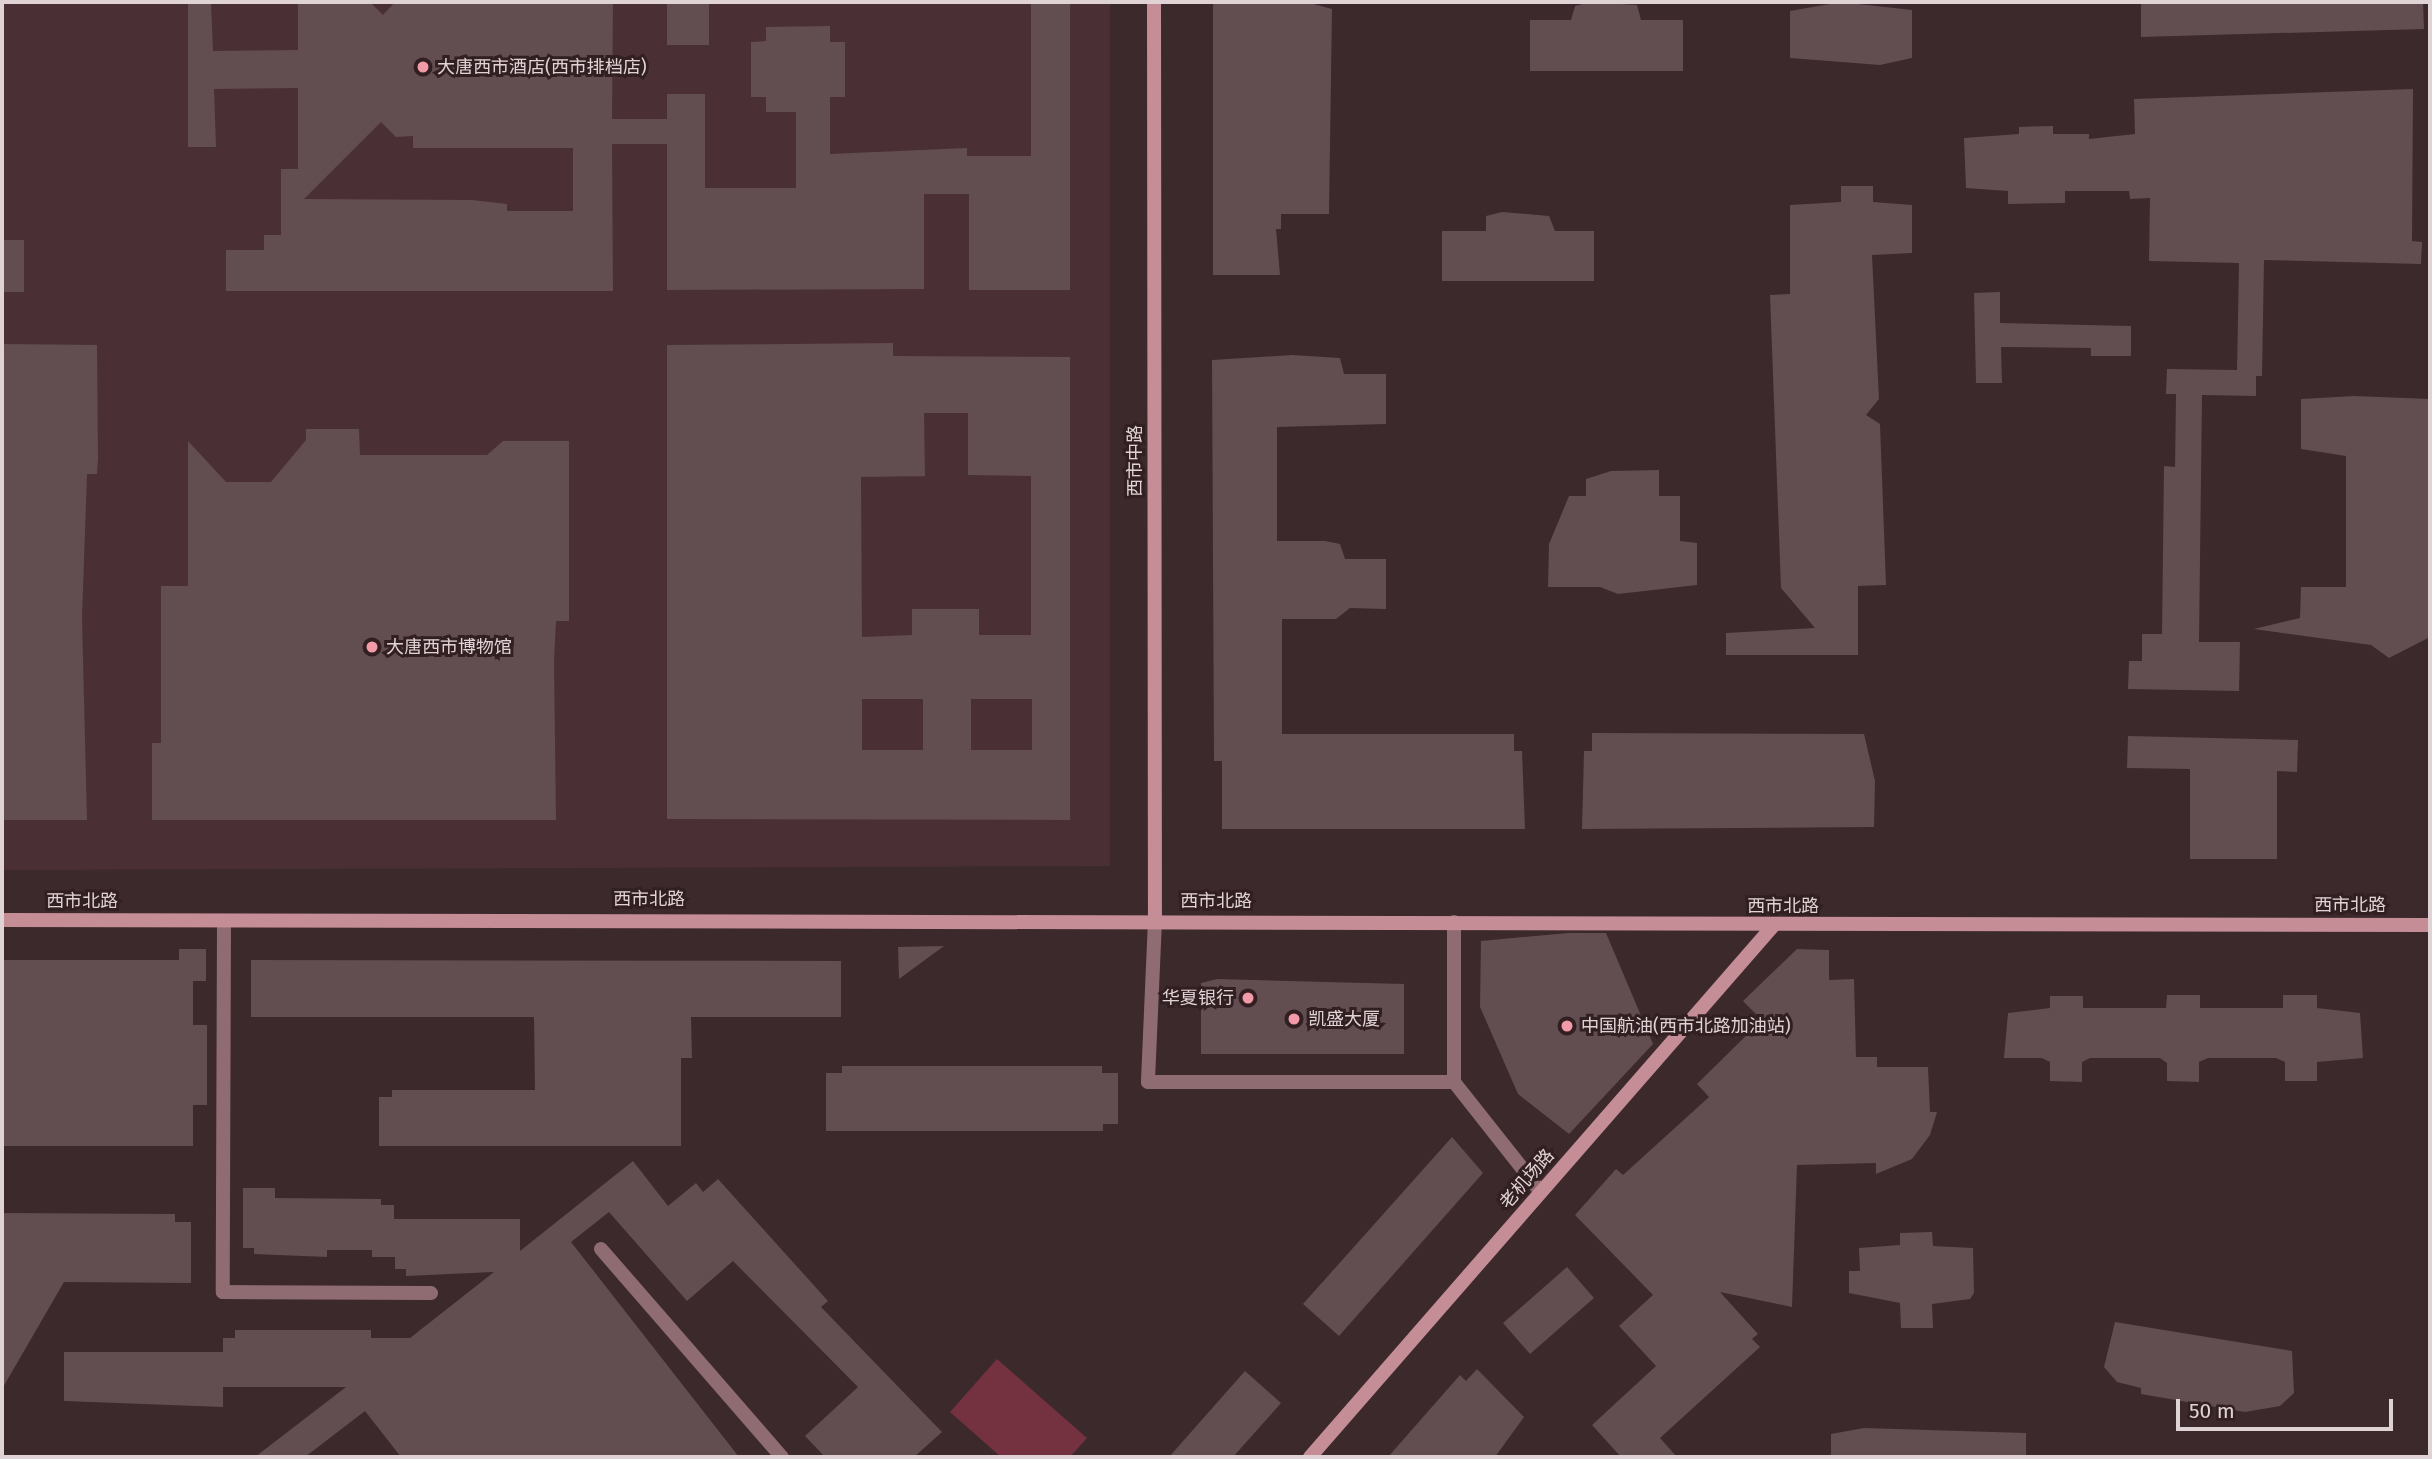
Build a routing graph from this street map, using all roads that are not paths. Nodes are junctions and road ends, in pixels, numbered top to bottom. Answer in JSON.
{"nodes":[{"id":1,"x":1154,"y":2,"type":"edge"},
{"id":2,"x":2,"y":920,"type":"edge"},
{"id":3,"x":224,"y":920,"type":"junction"},
{"id":4,"x":1155,"y":920,"type":"junction"},
{"id":5,"x":1454,"y":922,"type":"junction"},
{"id":6,"x":2430,"y":925,"type":"edge"},
{"id":7,"x":1773,"y":926,"type":"junction"},
{"id":8,"x":1454,"y":1082,"type":"junction"},
{"id":9,"x":1541,"y":1192,"type":"junction"},
{"id":10,"x":601,"y":1249,"type":"dead end"},
{"id":11,"x":431,"y":1293,"type":"dead end"},
{"id":12,"x":782,"y":1457,"type":"edge"},
{"id":13,"x":1310,"y":1457,"type":"edge"}],
"edges":[{"from":1,"to":4,"type":"street","name":"西市中路"},
{"from":2,"to":3,"type":"street","name":"西市北路"},
{"from":3,"to":4,"type":"street","name":"西市北路"},
{"from":3,"to":11,"type":"street"},
{"from":4,"to":5,"type":"street","name":"西市北路"},
{"from":4,"to":8,"type":"street"},
{"from":5,"to":7,"type":"street","name":"西市北路"},
{"from":5,"to":8,"type":"street"},
{"from":6,"to":7,"type":"street","name":"西市北路"},
{"from":7,"to":9,"type":"street","name":"老机场路"},
{"from":8,"to":9,"type":"street"},
{"from":9,"to":13,"type":"street","name":"老机场路"},
{"from":10,"to":12,"type":"street"}]}
